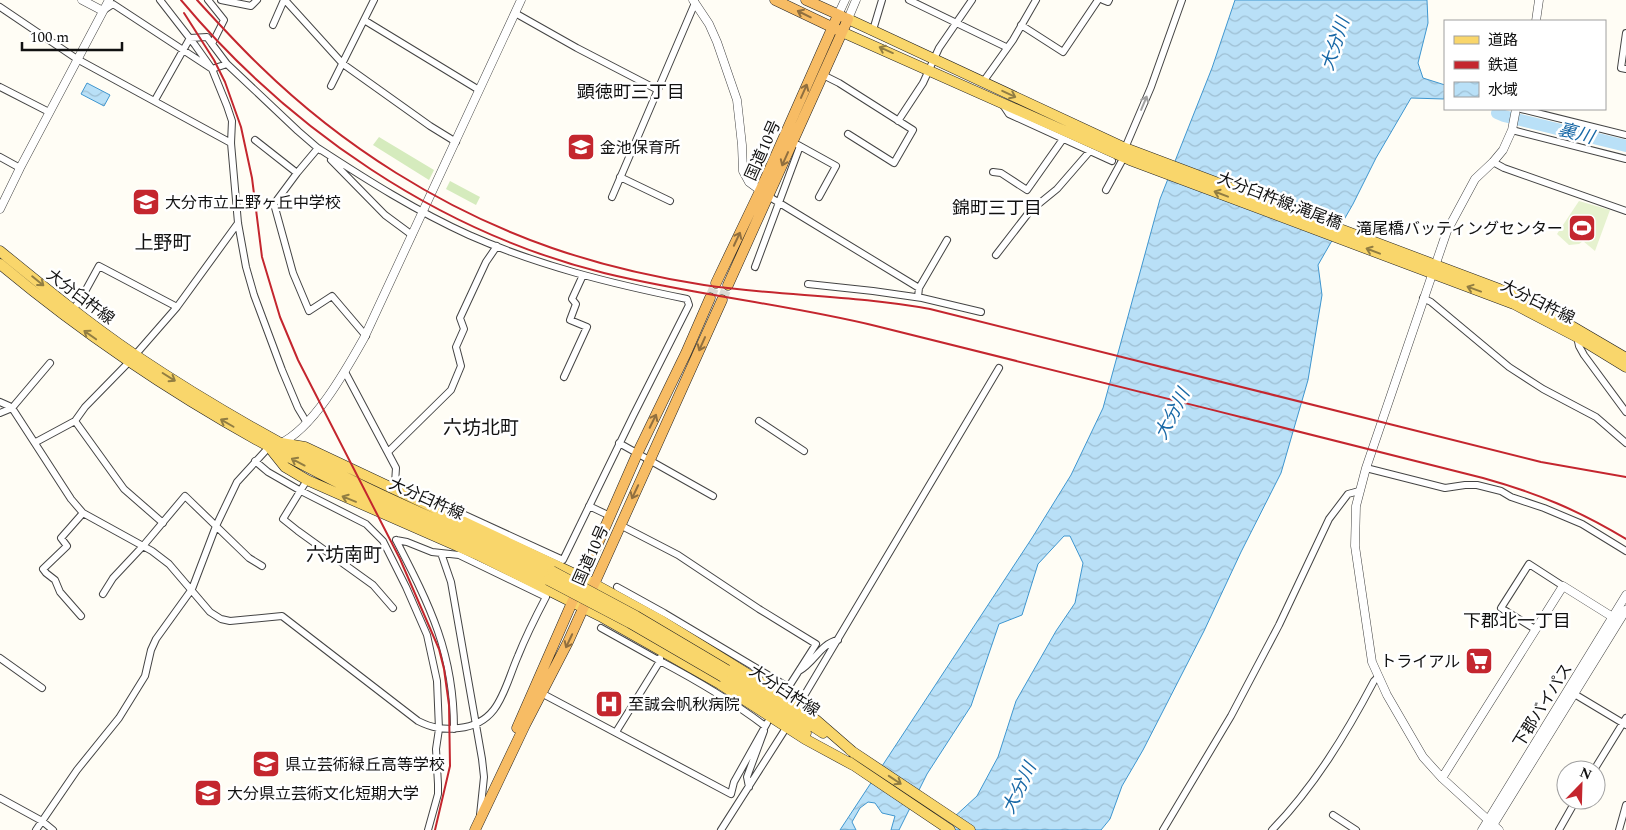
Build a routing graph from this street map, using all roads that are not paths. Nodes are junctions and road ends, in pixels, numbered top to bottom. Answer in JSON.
{"nodes":[{"id":1,"x":82,"y":0,"type":"edge"},
{"id":2,"x":109,"y":0,"type":"edge"},
{"id":3,"x":160,"y":0,"type":"edge"},
{"id":4,"x":208,"y":0,"type":"edge"},
{"id":5,"x":221,"y":0,"type":"edge"},
{"id":6,"x":257,"y":0,"type":"edge"},
{"id":7,"x":285,"y":0,"type":"edge"},
{"id":8,"x":374,"y":0,"type":"edge"},
{"id":9,"x":521,"y":0,"type":"edge"},
{"id":10,"x":776,"y":0,"type":"edge"},
{"id":11,"x":806,"y":0,"type":"edge"},
{"id":12,"x":845,"y":0,"type":"edge"},
{"id":13,"x":856,"y":0,"type":"edge"},
{"id":14,"x":882,"y":0,"type":"edge"},
{"id":15,"x":909,"y":0,"type":"edge"},
{"id":16,"x":972,"y":0,"type":"edge"},
{"id":17,"x":1036,"y":0,"type":"edge"},
{"id":18,"x":1098,"y":0,"type":"edge"},
{"id":19,"x":1103,"y":0,"type":"edge"},
{"id":20,"x":1109,"y":0,"type":"edge"},
{"id":21,"x":1182,"y":0,"type":"edge"},
{"id":22,"x":1539,"y":0,"type":"edge"},
{"id":23,"x":694,"y":2,"type":"edge"},
{"id":24,"x":0,"y":7,"type":"edge"},
{"id":25,"x":103,"y":11,"type":"junction"},
{"id":26,"x":515,"y":13,"type":"junction"},
{"id":27,"x":843,"y":17,"type":"junction"},
{"id":28,"x":364,"y":20,"type":"junction"},
{"id":29,"x":1536,"y":20,"type":"edge"},
{"id":30,"x":956,"y":22,"type":"junction"},
{"id":31,"x":273,"y":25,"type":"dead end"},
{"id":32,"x":1021,"y":25,"type":"junction"},
{"id":33,"x":837,"y":30,"type":"junction"},
{"id":34,"x":873,"y":30,"type":"junction"},
{"id":35,"x":1626,"y":33,"type":"edge"},
{"id":36,"x":190,"y":38,"type":"junction"},
{"id":37,"x":212,"y":44,"type":"junction"},
{"id":38,"x":1006,"y":47,"type":"junction"},
{"id":39,"x":183,"y":50,"type":"junction"},
{"id":40,"x":934,"y":58,"type":"junction"},
{"id":41,"x":77,"y":59,"type":"junction"},
{"id":42,"x":227,"y":64,"type":"junction"},
{"id":43,"x":343,"y":64,"type":"junction"},
{"id":44,"x":212,"y":69,"type":"junction"},
{"id":45,"x":929,"y":70,"type":"junction"},
{"id":46,"x":1626,"y":70,"type":"edge"},
{"id":47,"x":823,"y":75,"type":"junction"},
{"id":48,"x":983,"y":82,"type":"junction"},
{"id":49,"x":331,"y":86,"type":"dead end"},
{"id":50,"x":0,"y":87,"type":"edge"},
{"id":51,"x":480,"y":90,"type":"junction"},
{"id":52,"x":658,"y":90,"type":"junction"},
{"id":53,"x":155,"y":100,"type":"junction"},
{"id":54,"x":1000,"y":102,"type":"junction"},
{"id":55,"x":1518,"y":110,"type":"edge"},
{"id":56,"x":1522,"y":110,"type":"edge"},
{"id":57,"x":49,"y":112,"type":"junction"},
{"id":58,"x":898,"y":121,"type":"junction"},
{"id":59,"x":1512,"y":130,"type":"junction"},
{"id":60,"x":848,"y":134,"type":"dead end"},
{"id":61,"x":1626,"y":135,"type":"edge"},
{"id":62,"x":1063,"y":139,"type":"junction"},
{"id":63,"x":255,"y":140,"type":"dead end"},
{"id":64,"x":456,"y":142,"type":"junction"},
{"id":65,"x":231,"y":143,"type":"junction"},
{"id":66,"x":796,"y":145,"type":"junction"},
{"id":67,"x":318,"y":148,"type":"junction"},
{"id":68,"x":1090,"y":151,"type":"junction"},
{"id":69,"x":1128,"y":154,"type":"junction"},
{"id":70,"x":0,"y":157,"type":"edge"},
{"id":71,"x":1626,"y":159,"type":"edge"},
{"id":72,"x":1112,"y":161,"type":"dead end"},
{"id":73,"x":1493,"y":162,"type":"junction"},
{"id":74,"x":20,"y":168,"type":"junction"},
{"id":75,"x":993,"y":172,"type":"dead end"},
{"id":76,"x":297,"y":173,"type":"junction"},
{"id":77,"x":620,"y":177,"type":"junction"},
{"id":78,"x":1106,"y":190,"type":"dead end"},
{"id":79,"x":764,"y":193,"type":"junction"},
{"id":80,"x":612,"y":197,"type":"dead end"},
{"id":81,"x":820,"y":197,"type":"dead end"},
{"id":82,"x":670,"y":201,"type":"dead end"},
{"id":83,"x":780,"y":203,"type":"junction"},
{"id":84,"x":0,"y":209,"type":"edge"},
{"id":85,"x":1626,"y":211,"type":"edge"},
{"id":86,"x":423,"y":212,"type":"junction"},
{"id":87,"x":238,"y":223,"type":"junction"},
{"id":88,"x":412,"y":235,"type":"junction"},
{"id":89,"x":947,"y":240,"type":"dead end"},
{"id":90,"x":497,"y":246,"type":"junction"},
{"id":91,"x":0,"y":251,"type":"edge"},
{"id":92,"x":996,"y":254,"type":"dead end"},
{"id":93,"x":0,"y":264,"type":"edge"},
{"id":94,"x":755,"y":267,"type":"dead end"},
{"id":95,"x":1434,"y":269,"type":"junction"},
{"id":96,"x":583,"y":275,"type":"junction"},
{"id":97,"x":716,"y":283,"type":"tunnel mouth"},
{"id":98,"x":808,"y":284,"type":"dead end"},
{"id":99,"x":728,"y":286,"type":"tunnel mouth"},
{"id":100,"x":919,"y":288,"type":"junction"},
{"id":101,"x":918,"y":297,"type":"junction"},
{"id":102,"x":710,"y":298,"type":"tunnel mouth"},
{"id":103,"x":1423,"y":298,"type":"junction"},
{"id":104,"x":722,"y":300,"type":"tunnel mouth"},
{"id":105,"x":177,"y":307,"type":"junction"},
{"id":106,"x":73,"y":310,"type":"junction"},
{"id":107,"x":980,"y":312,"type":"dead end"},
{"id":108,"x":366,"y":336,"type":"junction"},
{"id":109,"x":1577,"y":337,"type":"junction"},
{"id":110,"x":132,"y":358,"type":"junction"},
{"id":111,"x":1626,"y":358,"type":"edge"},
{"id":112,"x":50,"y":362,"type":"dead end"},
{"id":113,"x":1626,"y":366,"type":"edge"},
{"id":114,"x":999,"y":368,"type":"dead end"},
{"id":115,"x":345,"y":372,"type":"junction"},
{"id":116,"x":564,"y":377,"type":"dead end"},
{"id":117,"x":0,"y":402,"type":"edge"},
{"id":118,"x":12,"y":408,"type":"junction"},
{"id":119,"x":1626,"y":412,"type":"edge"},
{"id":120,"x":0,"y":413,"type":"edge"},
{"id":121,"x":75,"y":421,"type":"junction"},
{"id":122,"x":759,"y":421,"type":"dead end"},
{"id":123,"x":307,"y":423,"type":"junction"},
{"id":124,"x":36,"y":442,"type":"junction"},
{"id":125,"x":281,"y":443,"type":"junction"},
{"id":126,"x":619,"y":443,"type":"junction"},
{"id":127,"x":1626,"y":443,"type":"edge"},
{"id":128,"x":269,"y":447,"type":"junction"},
{"id":129,"x":804,"y":451,"type":"dead end"},
{"id":130,"x":388,"y":452,"type":"junction"},
{"id":131,"x":638,"y":452,"type":"junction"},
{"id":132,"x":650,"y":459,"type":"junction"},
{"id":133,"x":255,"y":461,"type":"junction"},
{"id":134,"x":1366,"y":468,"type":"junction"},
{"id":135,"x":307,"y":480,"type":"junction"},
{"id":136,"x":301,"y":491,"type":"junction"},
{"id":137,"x":1358,"y":491,"type":"junction"},
{"id":138,"x":713,"y":496,"type":"dead end"},
{"id":139,"x":429,"y":502,"type":"junction"},
{"id":140,"x":589,"y":506,"type":"junction"},
{"id":141,"x":83,"y":513,"type":"junction"},
{"id":142,"x":610,"y":516,"type":"junction"},
{"id":143,"x":163,"y":523,"type":"junction"},
{"id":144,"x":620,"y":525,"type":"junction"},
{"id":145,"x":216,"y":526,"type":"junction"},
{"id":146,"x":143,"y":546,"type":"junction"},
{"id":147,"x":1626,"y":551,"type":"edge"},
{"id":148,"x":441,"y":553,"type":"junction"},
{"id":149,"x":262,"y":566,"type":"dead end"},
{"id":150,"x":550,"y":576,"type":"junction"},
{"id":151,"x":584,"y":578,"type":"junction"},
{"id":152,"x":594,"y":584,"type":"junction"},
{"id":153,"x":1563,"y":586,"type":"junction"},
{"id":154,"x":617,"y":587,"type":"dead end"},
{"id":155,"x":192,"y":589,"type":"junction"},
{"id":156,"x":103,"y":594,"type":"dead end"},
{"id":157,"x":1626,"y":595,"type":"edge"},
{"id":158,"x":573,"y":602,"type":"junction"},
{"id":159,"x":393,"y":608,"type":"dead end"},
{"id":160,"x":584,"y":608,"type":"junction"},
{"id":161,"x":1626,"y":610,"type":"edge"},
{"id":162,"x":81,"y":616,"type":"dead end"},
{"id":163,"x":665,"y":618,"type":"junction"},
{"id":164,"x":1616,"y":619,"type":"junction"},
{"id":165,"x":601,"y":628,"type":"dead end"},
{"id":166,"x":1535,"y":629,"type":"junction"},
{"id":167,"x":838,"y":640,"type":"junction"},
{"id":168,"x":658,"y":648,"type":"junction"},
{"id":169,"x":0,"y":658,"type":"edge"},
{"id":170,"x":660,"y":661,"type":"junction"},
{"id":171,"x":796,"y":673,"type":"junction"},
{"id":172,"x":1378,"y":677,"type":"junction"},
{"id":173,"x":42,"y":688,"type":"dead end"},
{"id":174,"x":1571,"y":692,"type":"junction"},
{"id":175,"x":543,"y":694,"type":"junction"},
{"id":176,"x":795,"y":719,"type":"junction"},
{"id":177,"x":1625,"y":722,"type":"edge"},
{"id":178,"x":476,"y":726,"type":"junction"},
{"id":179,"x":765,"y":726,"type":"junction"},
{"id":180,"x":454,"y":729,"type":"junction"},
{"id":181,"x":439,"y":730,"type":"junction"},
{"id":182,"x":616,"y":732,"type":"junction"},
{"id":183,"x":1600,"y":760,"type":"edge"},
{"id":184,"x":1442,"y":778,"type":"junction"},
{"id":185,"x":749,"y":787,"type":"junction"},
{"id":186,"x":0,"y":798,"type":"edge"},
{"id":187,"x":1626,"y":805,"type":"edge"},
{"id":188,"x":1570,"y":810,"type":"edge"},
{"id":189,"x":1333,"y":815,"type":"dead end"},
{"id":190,"x":480,"y":819,"type":"junction"},
{"id":191,"x":42,"y":821,"type":"junction"},
{"id":192,"x":1492,"y":826,"type":"edge"},
{"id":193,"x":36,"y":830,"type":"edge"},
{"id":194,"x":53,"y":830,"type":"edge"},
{"id":195,"x":428,"y":830,"type":"edge"},
{"id":196,"x":475,"y":830,"type":"edge"},
{"id":197,"x":721,"y":830,"type":"edge"},
{"id":198,"x":950,"y":830,"type":"edge"},
{"id":199,"x":970,"y":830,"type":"edge"},
{"id":200,"x":1163,"y":830,"type":"edge"},
{"id":201,"x":1272,"y":830,"type":"edge"},
{"id":202,"x":1356,"y":830,"type":"edge"},
{"id":203,"x":1482,"y":830,"type":"edge"},
{"id":204,"x":1558,"y":830,"type":"edge"},
{"id":205,"x":1619,"y":830,"type":"edge"}],
"edges":[{"from":1,"to":25,"type":"street"},
{"from":2,"to":25,"type":"street"},
{"from":3,"to":36,"type":"street"},
{"from":4,"to":37,"type":"street"},
{"from":5,"to":6,"type":"street"},
{"from":7,"to":31,"type":"street"},
{"from":7,"to":43,"type":"street"},
{"from":8,"to":28,"type":"street"},
{"from":9,"to":26,"type":"street"},
{"from":33,"to":10,"type":"highway","one_way":true},
{"from":11,"to":27,"type":"highway"},
{"from":12,"to":27,"type":"street"},
{"from":13,"to":27,"type":"street"},
{"from":14,"to":34,"type":"street"},
{"from":15,"to":30,"type":"street"},
{"from":16,"to":30,"type":"street"},
{"from":17,"to":32,"type":"street"},
{"from":18,"to":32,"type":"street"},
{"from":19,"to":20,"type":"street"},
{"from":69,"to":21,"type":"street","one_way":true},
{"from":22,"to":29,"type":"street"},
{"from":23,"to":52,"type":"street"},
{"from":23,"to":79,"type":"street"},
{"from":24,"to":41,"type":"street"},
{"from":25,"to":39,"type":"street"},
{"from":25,"to":41,"type":"street"},
{"from":26,"to":51,"type":"street"},
{"from":26,"to":52,"type":"street"},
{"from":27,"to":33,"type":"highway","name":"国道10号"},
{"from":27,"to":34,"type":"main road"},
{"from":28,"to":43,"type":"street"},
{"from":28,"to":51,"type":"street"},
{"from":30,"to":38,"type":"street"},
{"from":30,"to":40,"type":"street"},
{"from":32,"to":38,"type":"street"},
{"from":45,"to":33,"type":"main road","one_way":true},
{"from":33,"to":47,"type":"highway","name":"国道10号"},
{"from":79,"to":33,"type":"highway","name":"国道10号","one_way":true},
{"from":34,"to":40,"type":"main road"},
{"from":35,"to":46,"type":"street"},
{"from":36,"to":37,"type":"street"},
{"from":36,"to":39,"type":"street"},
{"from":36,"to":44,"type":"street"},
{"from":37,"to":42,"type":"street"},
{"from":38,"to":48,"type":"street"},
{"from":39,"to":44,"type":"street"},
{"from":39,"to":53,"type":"street"},
{"from":40,"to":45,"type":"street"},
{"from":40,"to":48,"type":"main road"},
{"from":41,"to":53,"type":"street"},
{"from":41,"to":57,"type":"street"},
{"from":42,"to":44,"type":"street"},
{"from":42,"to":67,"type":"street"},
{"from":43,"to":49,"type":"street"},
{"from":43,"to":64,"type":"street"},
{"from":44,"to":65,"type":"street"},
{"from":45,"to":54,"type":"main road"},
{"from":45,"to":58,"type":"street"},
{"from":47,"to":58,"type":"street"},
{"from":47,"to":66,"type":"highway","name":"国道10号"},
{"from":48,"to":69,"type":"main road","one_way":true},
{"from":50,"to":57,"type":"street"},
{"from":51,"to":64,"type":"street"},
{"from":52,"to":77,"type":"street"},
{"from":53,"to":65,"type":"street"},
{"from":54,"to":62,"type":"street"},
{"from":54,"to":69,"type":"main road"},
{"from":55,"to":59,"type":"street"},
{"from":56,"to":61,"type":"street"},
{"from":57,"to":74,"type":"street"},
{"from":58,"to":60,"type":"street"},
{"from":59,"to":71,"type":"street"},
{"from":59,"to":73,"type":"street"},
{"from":62,"to":68,"type":"street"},
{"from":62,"to":75,"type":"street"},
{"from":63,"to":76,"type":"street"},
{"from":64,"to":86,"type":"street"},
{"from":65,"to":87,"type":"street"},
{"from":66,"to":79,"type":"highway","name":"国道10号","one_way":true},
{"from":66,"to":81,"type":"street"},
{"from":66,"to":83,"type":"street"},
{"from":67,"to":76,"type":"street"},
{"from":67,"to":86,"type":"street"},
{"from":67,"to":88,"type":"street"},
{"from":68,"to":72,"type":"street"},
{"from":68,"to":92,"type":"street"},
{"from":69,"to":78,"type":"street"},
{"from":69,"to":95,"type":"main road","name":"大分臼杵線;滝尾橋"},
{"from":70,"to":74,"type":"street"},
{"from":73,"to":85,"type":"street"},
{"from":73,"to":95,"type":"street"},
{"from":74,"to":84,"type":"street"},
{"from":76,"to":108,"type":"street"},
{"from":77,"to":80,"type":"street"},
{"from":77,"to":82,"type":"street"},
{"from":79,"to":83,"type":"street"},
{"from":97,"to":79,"type":"highway","name":"国道10号","one_way":true},
{"from":79,"to":99,"type":"highway","name":"国道10号"},
{"from":83,"to":94,"type":"street"},
{"from":83,"to":100,"type":"street"},
{"from":86,"to":88,"type":"street"},
{"from":86,"to":90,"type":"street"},
{"from":87,"to":105,"type":"street"},
{"from":87,"to":123,"type":"street"},
{"from":88,"to":108,"type":"street"},
{"from":89,"to":100,"type":"street"},
{"from":90,"to":96,"type":"street"},
{"from":90,"to":130,"type":"street"},
{"from":91,"to":106,"type":"main road","name":"大分臼杵線","one_way":true},
{"from":110,"to":93,"type":"main road","name":"大分臼杵線","one_way":true},
{"from":95,"to":103,"type":"street"},
{"from":109,"to":95,"type":"main road","name":"大分臼杵線","one_way":true},
{"from":95,"to":111,"type":"main road","name":"大分臼杵線"},
{"from":96,"to":116,"type":"street"},
{"from":96,"to":126,"type":"street"},
{"from":98,"to":101,"type":"street"},
{"from":100,"to":101,"type":"street"},
{"from":101,"to":107,"type":"street"},
{"from":131,"to":102,"type":"highway","name":"国道10号","one_way":true},
{"from":103,"to":127,"type":"street"},
{"from":103,"to":134,"type":"street"},
{"from":104,"to":132,"type":"highway","name":"国道10号","one_way":true},
{"from":105,"to":106,"type":"street"},
{"from":105,"to":110,"type":"street"},
{"from":106,"to":110,"type":"main road","name":"大分臼杵線"},
{"from":108,"to":115,"type":"street"},
{"from":109,"to":113,"type":"main road","name":"大分臼杵線"},
{"from":109,"to":119,"type":"street"},
{"from":110,"to":121,"type":"street"},
{"from":110,"to":125,"type":"main road","name":"大分臼杵線","one_way":true},
{"from":128,"to":110,"type":"main road","name":"大分臼杵線","one_way":true},
{"from":112,"to":118,"type":"street"},
{"from":114,"to":167,"type":"street"},
{"from":115,"to":123,"type":"street"},
{"from":115,"to":130,"type":"street"},
{"from":117,"to":118,"type":"street"},
{"from":118,"to":120,"type":"street"},
{"from":118,"to":124,"type":"street"},
{"from":121,"to":124,"type":"street"},
{"from":121,"to":143,"type":"street"},
{"from":122,"to":129,"type":"street"},
{"from":123,"to":125,"type":"street"},
{"from":124,"to":141,"type":"street"},
{"from":125,"to":128,"type":"street"},
{"from":125,"to":139,"type":"main road"},
{"from":125,"to":150,"type":"main road","name":"大分臼杵線"},
{"from":126,"to":131,"type":"street"},
{"from":126,"to":140,"type":"street"},
{"from":128,"to":133,"type":"street"},
{"from":128,"to":135,"type":"main road"},
{"from":150,"to":128,"type":"main road","name":"大分臼杵線","one_way":true},
{"from":130,"to":139,"type":"street"},
{"from":131,"to":132,"type":"street"},
{"from":131,"to":142,"type":"highway","name":"国道10号"},
{"from":132,"to":138,"type":"street"},
{"from":132,"to":144,"type":"highway","name":"国道10号","one_way":true},
{"from":133,"to":136,"type":"street"},
{"from":133,"to":145,"type":"street"},
{"from":134,"to":137,"type":"street"},
{"from":134,"to":147,"type":"street"},
{"from":135,"to":136,"type":"street"},
{"from":158,"to":135,"type":"main road","one_way":true},
{"from":136,"to":159,"type":"street"},
{"from":136,"to":181,"type":"street"},
{"from":137,"to":172,"type":"street"},
{"from":137,"to":200,"type":"street"},
{"from":139,"to":140,"type":"street"},
{"from":139,"to":151,"type":"main road"},
{"from":140,"to":142,"type":"street"},
{"from":141,"to":146,"type":"street"},
{"from":141,"to":162,"type":"street"},
{"from":142,"to":151,"type":"highway","name":"国道10号"},
{"from":143,"to":145,"type":"street"},
{"from":143,"to":146,"type":"street"},
{"from":144,"to":152,"type":"highway","name":"国道10号"},
{"from":144,"to":171,"type":"street"},
{"from":145,"to":149,"type":"street"},
{"from":145,"to":155,"type":"street"},
{"from":146,"to":155,"type":"street"},
{"from":146,"to":156,"type":"street"},
{"from":148,"to":178,"type":"street"},
{"from":148,"to":178,"type":"street"},
{"from":148,"to":180,"type":"street"},
{"from":150,"to":176,"type":"main road","name":"大分臼杵線","bridge":true},
{"from":151,"to":152,"type":"main road"},
{"from":151,"to":158,"type":"highway","name":"国道10号"},
{"from":152,"to":160,"type":"highway","name":"国道10号"},
{"from":152,"to":163,"type":"main road"},
{"from":153,"to":164,"type":"street"},
{"from":153,"to":166,"type":"street"},
{"from":153,"to":166,"type":"street"},
{"from":154,"to":163,"type":"street"},
{"from":155,"to":181,"type":"street"},
{"from":155,"to":191,"type":"street"},
{"from":157,"to":164,"type":"street","name":"下郡バイパス"},
{"from":158,"to":160,"type":"main road"},
{"from":158,"to":190,"type":"highway","name":"国道10号"},
{"from":160,"to":168,"type":"main road"},
{"from":160,"to":175,"type":"highway","name":"国道10号","one_way":true},
{"from":161,"to":164,"type":"street","name":"下郡バイパス"},
{"from":163,"to":171,"type":"street"},
{"from":163,"to":176,"type":"main road"},
{"from":164,"to":174,"type":"street","name":"下郡バイパス"},
{"from":165,"to":170,"type":"street"},
{"from":166,"to":184,"type":"street"},
{"from":167,"to":171,"type":"street"},
{"from":167,"to":176,"type":"street"},
{"from":168,"to":170,"type":"street"},
{"from":168,"to":176,"type":"main road"},
{"from":169,"to":173,"type":"street"},
{"from":170,"to":179,"type":"street"},
{"from":170,"to":182,"type":"street"},
{"from":172,"to":184,"type":"street"},
{"from":172,"to":201,"type":"street"},
{"from":174,"to":177,"type":"street"},
{"from":174,"to":192,"type":"street","name":"下郡バイパス"},
{"from":175,"to":182,"type":"street"},
{"from":175,"to":190,"type":"highway","name":"国道10号"},
{"from":176,"to":185,"type":"street"},
{"from":176,"to":198,"type":"main road","name":"大分臼杵線"},
{"from":176,"to":199,"type":"main road","one_way":true},
{"from":177,"to":183,"type":"street"},
{"from":178,"to":180,"type":"street"},
{"from":178,"to":190,"type":"street"},
{"from":179,"to":182,"type":"street"},
{"from":179,"to":185,"type":"street"},
{"from":180,"to":181,"type":"street"},
{"from":181,"to":195,"type":"street"},
{"from":184,"to":192,"type":"street"},
{"from":185,"to":197,"type":"street"},
{"from":186,"to":191,"type":"street"},
{"from":187,"to":205,"type":"street"},
{"from":188,"to":204,"type":"street"},
{"from":189,"to":202,"type":"street"},
{"from":190,"to":196,"type":"highway","name":"国道10号"},
{"from":191,"to":193,"type":"street"},
{"from":191,"to":194,"type":"street"},
{"from":192,"to":203,"type":"street","name":"下郡バイパス"}]}
